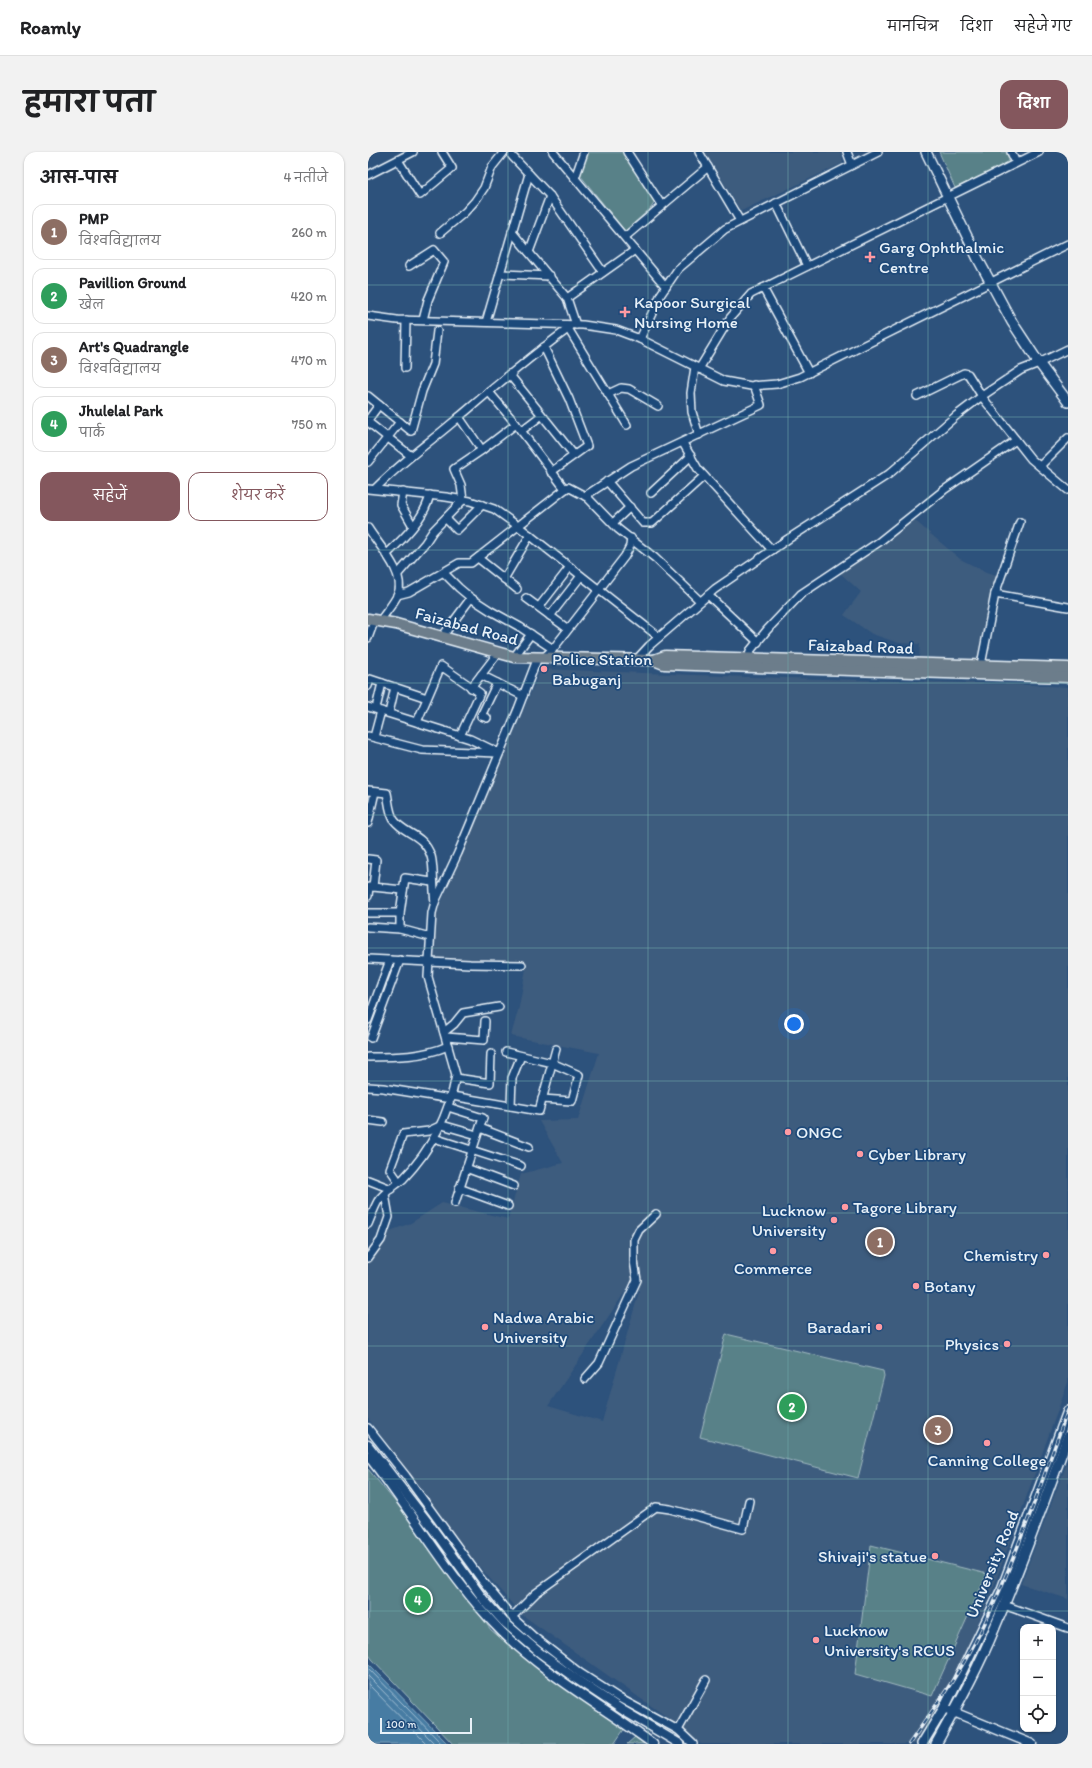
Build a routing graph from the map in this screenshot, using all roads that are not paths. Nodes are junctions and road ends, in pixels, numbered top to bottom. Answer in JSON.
{"nodes":[{"id":1,"x":413,"y":152,"type":"edge"},
{"id":2,"x":442,"y":152,"type":"edge"},
{"id":3,"x":504,"y":152,"type":"edge"},
{"id":4,"x":553,"y":152,"type":"edge"},
{"id":5,"x":584,"y":152,"type":"edge"},
{"id":6,"x":627,"y":152,"type":"edge"},
{"id":7,"x":699,"y":152,"type":"edge"},
{"id":8,"x":846,"y":152,"type":"edge"},
{"id":9,"x":878,"y":152,"type":"edge"},
{"id":10,"x":926,"y":152,"type":"edge"},
{"id":11,"x":1011,"y":152,"type":"edge"},
{"id":12,"x":1039,"y":152,"type":"edge"},
{"id":13,"x":512,"y":156,"type":"dead end"},
{"id":14,"x":398,"y":160,"type":"junction"},
{"id":15,"x":1016,"y":163,"type":"junction"},
{"id":16,"x":852,"y":165,"type":"junction"},
{"id":17,"x":708,"y":168,"type":"junction"},
{"id":18,"x":529,"y":174,"type":"junction"},
{"id":19,"x":368,"y":175,"type":"edge"},
{"id":20,"x":575,"y":178,"type":"junction"},
{"id":21,"x":550,"y":196,"type":"junction"},
{"id":22,"x":948,"y":197,"type":"junction"},
{"id":23,"x":776,"y":203,"type":"junction"},
{"id":24,"x":662,"y":206,"type":"junction"},
{"id":25,"x":740,"y":221,"type":"junction"},
{"id":26,"x":512,"y":232,"type":"junction"},
{"id":27,"x":440,"y":233,"type":"dead end"},
{"id":28,"x":625,"y":237,"type":"junction"},
{"id":29,"x":1068,"y":244,"type":"edge"},
{"id":30,"x":635,"y":250,"type":"junction"},
{"id":31,"x":529,"y":252,"type":"junction"},
{"id":32,"x":409,"y":266,"type":"dead end"},
{"id":33,"x":807,"y":266,"type":"junction"},
{"id":34,"x":603,"y":272,"type":"junction"},
{"id":35,"x":500,"y":274,"type":"junction"},
{"id":36,"x":550,"y":276,"type":"junction"},
{"id":37,"x":991,"y":282,"type":"junction"},
{"id":38,"x":666,"y":287,"type":"junction"},
{"id":39,"x":763,"y":288,"type":"junction"},
{"id":40,"x":568,"y":298,"type":"junction"},
{"id":41,"x":368,"y":316,"type":"edge"},
{"id":42,"x":406,"y":320,"type":"junction"},
{"id":43,"x":423,"y":320,"type":"junction"},
{"id":44,"x":486,"y":322,"type":"junction"},
{"id":45,"x":576,"y":325,"type":"junction"},
{"id":46,"x":567,"y":327,"type":"junction"},
{"id":47,"x":437,"y":331,"type":"dead end"},
{"id":48,"x":640,"y":339,"type":"junction"},
{"id":49,"x":544,"y":347,"type":"junction"},
{"id":50,"x":1068,"y":348,"type":"edge"},
{"id":51,"x":1039,"y":363,"type":"junction"},
{"id":52,"x":405,"y":368,"type":"dead end"},
{"id":53,"x":697,"y":368,"type":"junction"},
{"id":54,"x":809,"y":373,"type":"junction"},
{"id":55,"x":509,"y":374,"type":"junction"},
{"id":56,"x":754,"y":385,"type":"junction"},
{"id":57,"x":489,"y":392,"type":"junction"},
{"id":58,"x":608,"y":394,"type":"junction"},
{"id":59,"x":368,"y":396,"type":"edge"},
{"id":60,"x":917,"y":396,"type":"dead end"},
{"id":61,"x":982,"y":396,"type":"junction"},
{"id":62,"x":1068,"y":402,"type":"edge"},
{"id":63,"x":379,"y":404,"type":"junction"},
{"id":64,"x":658,"y":406,"type":"dead end"},
{"id":65,"x":459,"y":417,"type":"junction"},
{"id":66,"x":538,"y":418,"type":"dead end"},
{"id":67,"x":368,"y":421,"type":"edge"},
{"id":68,"x":400,"y":422,"type":"junction"},
{"id":69,"x":626,"y":425,"type":"dead end"},
{"id":70,"x":518,"y":428,"type":"junction"},
{"id":71,"x":699,"y":435,"type":"junction"},
{"id":72,"x":388,"y":437,"type":"junction"},
{"id":73,"x":1068,"y":438,"type":"edge"},
{"id":74,"x":1016,"y":440,"type":"junction"},
{"id":75,"x":683,"y":443,"type":"junction"},
{"id":76,"x":482,"y":450,"type":"junction"},
{"id":77,"x":574,"y":455,"type":"junction"},
{"id":78,"x":410,"y":456,"type":"junction"},
{"id":79,"x":691,"y":456,"type":"junction"},
{"id":80,"x":368,"y":462,"type":"edge"},
{"id":81,"x":1040,"y":466,"type":"junction"},
{"id":82,"x":551,"y":472,"type":"junction"},
{"id":83,"x":704,"y":476,"type":"junction"},
{"id":84,"x":607,"y":481,"type":"junction"},
{"id":85,"x":371,"y":489,"type":"edge"},
{"id":86,"x":565,"y":489,"type":"junction"},
{"id":87,"x":1068,"y":490,"type":"edge"},
{"id":88,"x":403,"y":492,"type":"junction"},
{"id":89,"x":651,"y":493,"type":"dead end"},
{"id":90,"x":430,"y":495,"type":"junction"},
{"id":91,"x":584,"y":496,"type":"junction"},
{"id":92,"x":463,"y":500,"type":"junction"},
{"id":93,"x":482,"y":505,"type":"junction"},
{"id":94,"x":630,"y":507,"type":"junction"},
{"id":95,"x":446,"y":519,"type":"junction"},
{"id":96,"x":1020,"y":522,"type":"dead end"},
{"id":97,"x":613,"y":523,"type":"junction"},
{"id":98,"x":413,"y":526,"type":"junction"},
{"id":99,"x":518,"y":526,"type":"junction"},
{"id":100,"x":368,"y":528,"type":"edge"},
{"id":101,"x":530,"y":535,"type":"junction"},
{"id":102,"x":631,"y":538,"type":"junction"},
{"id":103,"x":772,"y":550,"type":"junction"},
{"id":104,"x":386,"y":555,"type":"junction"},
{"id":105,"x":478,"y":558,"type":"junction"},
{"id":106,"x":570,"y":567,"type":"junction"},
{"id":107,"x":444,"y":573,"type":"junction"},
{"id":108,"x":398,"y":574,"type":"junction"},
{"id":109,"x":581,"y":576,"type":"junction"},
{"id":110,"x":504,"y":579,"type":"junction"},
{"id":111,"x":517,"y":589,"type":"dead end"},
{"id":112,"x":598,"y":589,"type":"junction"},
{"id":113,"x":995,"y":594,"type":"junction"},
{"id":114,"x":397,"y":595,"type":"junction"},
{"id":115,"x":708,"y":595,"type":"junction"},
{"id":116,"x":471,"y":598,"type":"junction"},
{"id":117,"x":526,"y":598,"type":"dead end"},
{"id":118,"x":700,"y":602,"type":"junction"},
{"id":119,"x":539,"y":607,"type":"junction"},
{"id":120,"x":1068,"y":607,"type":"edge"},
{"id":121,"x":550,"y":616,"type":"junction"},
{"id":122,"x":374,"y":620,"type":"edge"},
{"id":123,"x":568,"y":629,"type":"junction"},
{"id":124,"x":531,"y":634,"type":"junction"},
{"id":125,"x":442,"y":637,"type":"junction"},
{"id":126,"x":659,"y":637,"type":"junction"},
{"id":127,"x":368,"y":638,"type":"edge"},
{"id":128,"x":758,"y":642,"type":"junction"},
{"id":129,"x":553,"y":649,"type":"junction"},
{"id":130,"x":498,"y":653,"type":"junction"},
{"id":131,"x":514,"y":657,"type":"junction"},
{"id":132,"x":541,"y":657,"type":"junction"},
{"id":133,"x":638,"y":659,"type":"junction"},
{"id":134,"x":748,"y":662,"type":"junction"},
{"id":135,"x":1068,"y":668,"type":"edge"},
{"id":136,"x":980,"y":670,"type":"junction"},
{"id":137,"x":481,"y":675,"type":"junction"},
{"id":138,"x":1068,"y":677,"type":"edge"},
{"id":139,"x":382,"y":683,"type":"junction"},
{"id":140,"x":496,"y":683,"type":"junction"},
{"id":141,"x":368,"y":686,"type":"edge"},
{"id":142,"x":395,"y":687,"type":"junction"},
{"id":143,"x":471,"y":688,"type":"junction"},
{"id":144,"x":523,"y":696,"type":"junction"},
{"id":145,"x":427,"y":698,"type":"junction"},
{"id":146,"x":377,"y":704,"type":"dead end"},
{"id":147,"x":368,"y":707,"type":"edge"},
{"id":148,"x":385,"y":712,"type":"junction"},
{"id":149,"x":471,"y":712,"type":"junction"},
{"id":150,"x":417,"y":722,"type":"junction"},
{"id":151,"x":371,"y":736,"type":"edge"},
{"id":152,"x":460,"y":736,"type":"junction"},
{"id":153,"x":499,"y":753,"type":"junction"},
{"id":154,"x":371,"y":791,"type":"edge"},
{"id":155,"x":368,"y":823,"type":"edge"},
{"id":156,"x":368,"y":859,"type":"edge"},
{"id":157,"x":432,"y":882,"type":"junction"},
{"id":158,"x":373,"y":887,"type":"junction"},
{"id":159,"x":404,"y":890,"type":"junction"},
{"id":160,"x":368,"y":896,"type":"edge"},
{"id":161,"x":435,"y":902,"type":"junction"},
{"id":162,"x":368,"y":913,"type":"edge"},
{"id":163,"x":400,"y":913,"type":"junction"},
{"id":164,"x":368,"y":927,"type":"edge"},
{"id":165,"x":400,"y":929,"type":"junction"},
{"id":166,"x":430,"y":937,"type":"junction"},
{"id":167,"x":368,"y":959,"type":"edge"},
{"id":168,"x":390,"y":960,"type":"junction"},
{"id":169,"x":400,"y":960,"type":"junction"},
{"id":170,"x":429,"y":962,"type":"junction"},
{"id":171,"x":522,"y":965,"type":"dead end"},
{"id":172,"x":499,"y":1007,"type":"dead end"},
{"id":173,"x":369,"y":1012,"type":"edge"},
{"id":174,"x":368,"y":1020,"type":"edge"},
{"id":175,"x":485,"y":1021,"type":"dead end"},
{"id":176,"x":445,"y":1035,"type":"junction"},
{"id":177,"x":371,"y":1038,"type":"dead end"},
{"id":178,"x":448,"y":1046,"type":"junction"},
{"id":179,"x":556,"y":1049,"type":"dead end"},
{"id":180,"x":506,"y":1052,"type":"dead end"},
{"id":181,"x":492,"y":1054,"type":"dead end"},
{"id":182,"x":521,"y":1056,"type":"junction"},
{"id":183,"x":368,"y":1057,"type":"edge"},
{"id":184,"x":552,"y":1063,"type":"junction"},
{"id":185,"x":456,"y":1078,"type":"junction"},
{"id":186,"x":368,"y":1087,"type":"edge"},
{"id":187,"x":451,"y":1097,"type":"junction"},
{"id":188,"x":542,"y":1099,"type":"junction"},
{"id":189,"x":511,"y":1106,"type":"junction"},
{"id":190,"x":448,"y":1107,"type":"junction"},
{"id":191,"x":368,"y":1120,"type":"edge"},
{"id":192,"x":383,"y":1122,"type":"dead end"},
{"id":193,"x":442,"y":1125,"type":"junction"},
{"id":194,"x":480,"y":1128,"type":"junction"},
{"id":195,"x":477,"y":1135,"type":"junction"},
{"id":196,"x":434,"y":1138,"type":"junction"},
{"id":197,"x":529,"y":1147,"type":"dead end"},
{"id":198,"x":471,"y":1150,"type":"junction"},
{"id":199,"x":521,"y":1166,"type":"dead end"},
{"id":200,"x":466,"y":1168,"type":"junction"},
{"id":201,"x":368,"y":1180,"type":"edge"},
{"id":202,"x":399,"y":1182,"type":"junction"},
{"id":203,"x":514,"y":1186,"type":"dead end"},
{"id":204,"x":459,"y":1188,"type":"junction"},
{"id":205,"x":391,"y":1189,"type":"junction"},
{"id":206,"x":385,"y":1194,"type":"junction"},
{"id":207,"x":455,"y":1203,"type":"dead end"},
{"id":208,"x":508,"y":1206,"type":"dead end"},
{"id":209,"x":656,"y":1214,"type":"dead end"},
{"id":210,"x":368,"y":1224,"type":"edge"},
{"id":211,"x":368,"y":1258,"type":"edge"},
{"id":212,"x":585,"y":1379,"type":"dead end"},
{"id":213,"x":1068,"y":1411,"type":"edge"},
{"id":214,"x":368,"y":1428,"type":"edge"},
{"id":215,"x":1068,"y":1436,"type":"edge"},
{"id":216,"x":368,"y":1445,"type":"edge"},
{"id":217,"x":368,"y":1456,"type":"edge"},
{"id":218,"x":750,"y":1501,"type":"dead end"},
{"id":219,"x":1013,"y":1571,"type":"junction"},
{"id":220,"x":1004,"y":1605,"type":"junction"},
{"id":221,"x":512,"y":1617,"type":"junction"},
{"id":222,"x":1068,"y":1628,"type":"edge"},
{"id":223,"x":706,"y":1680,"type":"dead end"},
{"id":224,"x":944,"y":1708,"type":"junction"},
{"id":225,"x":954,"y":1712,"type":"junction"},
{"id":226,"x":678,"y":1730,"type":"junction"},
{"id":227,"x":653,"y":1744,"type":"edge"},
{"id":228,"x":680,"y":1744,"type":"edge"},
{"id":229,"x":693,"y":1744,"type":"edge"},
{"id":230,"x":922,"y":1744,"type":"edge"},
{"id":231,"x":936,"y":1744,"type":"edge"},
{"id":232,"x":1032,"y":1744,"type":"edge"}],
"edges":[{"from":1,"to":14,"type":"street"},
{"from":2,"to":14,"type":"street"},
{"from":3,"to":27,"type":"street"},
{"from":4,"to":20,"type":"street"},
{"from":5,"to":20,"type":"street"},
{"from":6,"to":24,"type":"street"},
{"from":7,"to":17,"type":"street"},
{"from":8,"to":16,"type":"street"},
{"from":9,"to":16,"type":"street"},
{"from":10,"to":22,"type":"main road"},
{"from":11,"to":15,"type":"street"},
{"from":12,"to":15,"type":"street"},
{"from":13,"to":18,"type":"street"},
{"from":14,"to":19,"type":"street"},
{"from":15,"to":22,"type":"street"},
{"from":16,"to":23,"type":"street"},
{"from":17,"to":24,"type":"street"},
{"from":17,"to":25,"type":"street"},
{"from":18,"to":21,"type":"street"},
{"from":18,"to":26,"type":"street"},
{"from":20,"to":28,"type":"street"},
{"from":21,"to":31,"type":"street"},
{"from":21,"to":34,"type":"street"},
{"from":22,"to":33,"type":"street"},
{"from":22,"to":37,"type":"main road"},
{"from":23,"to":25,"type":"street"},
{"from":23,"to":33,"type":"street"},
{"from":24,"to":28,"type":"street"},
{"from":25,"to":38,"type":"street"},
{"from":26,"to":31,"type":"street"},
{"from":26,"to":35,"type":"street"},
{"from":28,"to":30,"type":"street"},
{"from":29,"to":37,"type":"street"},
{"from":30,"to":34,"type":"street"},
{"from":30,"to":38,"type":"street"},
{"from":31,"to":36,"type":"street"},
{"from":32,"to":43,"type":"street"},
{"from":33,"to":39,"type":"street"},
{"from":34,"to":40,"type":"street"},
{"from":35,"to":36,"type":"street"},
{"from":35,"to":44,"type":"street"},
{"from":36,"to":40,"type":"street"},
{"from":37,"to":51,"type":"main road"},
{"from":37,"to":54,"type":"street"},
{"from":38,"to":48,"type":"street"},
{"from":39,"to":53,"type":"street"},
{"from":39,"to":54,"type":"street"},
{"from":40,"to":45,"type":"street"},
{"from":41,"to":42,"type":"street"},
{"from":42,"to":43,"type":"street"},
{"from":42,"to":52,"type":"street"},
{"from":43,"to":44,"type":"street"},
{"from":44,"to":46,"type":"street"},
{"from":45,"to":46,"type":"street"},
{"from":45,"to":48,"type":"street"},
{"from":46,"to":49,"type":"street"},
{"from":46,"to":58,"type":"street"},
{"from":47,"to":68,"type":"street"},
{"from":48,"to":53,"type":"street"},
{"from":49,"to":55,"type":"street"},
{"from":49,"to":77,"type":"street"},
{"from":50,"to":51,"type":"street"},
{"from":51,"to":61,"type":"street"},
{"from":51,"to":62,"type":"main road"},
{"from":53,"to":56,"type":"street"},
{"from":53,"to":71,"type":"street"},
{"from":54,"to":56,"type":"street"},
{"from":55,"to":57,"type":"street"},
{"from":55,"to":77,"type":"street"},
{"from":56,"to":71,"type":"street"},
{"from":57,"to":65,"type":"street"},
{"from":57,"to":70,"type":"street"},
{"from":58,"to":64,"type":"street"},
{"from":58,"to":69,"type":"street"},
{"from":59,"to":63,"type":"street"},
{"from":60,"to":61,"type":"street"},
{"from":61,"to":74,"type":"street"},
{"from":61,"to":103,"type":"street"},
{"from":63,"to":67,"type":"street"},
{"from":63,"to":68,"type":"street"},
{"from":65,"to":76,"type":"street"},
{"from":65,"to":78,"type":"street"},
{"from":66,"to":70,"type":"street"},
{"from":67,"to":72,"type":"street"},
{"from":68,"to":72,"type":"street"},
{"from":70,"to":76,"type":"street"},
{"from":70,"to":82,"type":"street"},
{"from":71,"to":75,"type":"street"},
{"from":72,"to":78,"type":"street"},
{"from":72,"to":80,"type":"street"},
{"from":73,"to":81,"type":"street"},
{"from":74,"to":81,"type":"street"},
{"from":74,"to":128,"type":"street"},
{"from":75,"to":79,"type":"street"},
{"from":75,"to":84,"type":"street"},
{"from":76,"to":92,"type":"street"},
{"from":77,"to":82,"type":"street"},
{"from":78,"to":85,"type":"street"},
{"from":79,"to":83,"type":"street"},
{"from":79,"to":89,"type":"street"},
{"from":81,"to":87,"type":"street"},
{"from":82,"to":86,"type":"street"},
{"from":83,"to":94,"type":"street"},
{"from":83,"to":103,"type":"street"},
{"from":84,"to":91,"type":"street"},
{"from":84,"to":94,"type":"street"},
{"from":85,"to":88,"type":"street"},
{"from":86,"to":91,"type":"street"},
{"from":86,"to":99,"type":"street"},
{"from":88,"to":90,"type":"street"},
{"from":88,"to":98,"type":"street"},
{"from":90,"to":92,"type":"street"},
{"from":90,"to":98,"type":"street"},
{"from":91,"to":97,"type":"street"},
{"from":92,"to":93,"type":"street"},
{"from":92,"to":95,"type":"street"},
{"from":93,"to":95,"type":"street"},
{"from":93,"to":99,"type":"street"},
{"from":94,"to":97,"type":"street"},
{"from":95,"to":108,"type":"street"},
{"from":96,"to":113,"type":"street"},
{"from":97,"to":102,"type":"street"},
{"from":98,"to":104,"type":"street"},
{"from":99,"to":101,"type":"street"},
{"from":99,"to":105,"type":"street"},
{"from":100,"to":104,"type":"street"},
{"from":101,"to":106,"type":"street"},
{"from":101,"to":110,"type":"street"},
{"from":102,"to":112,"type":"street"},
{"from":102,"to":118,"type":"street"},
{"from":103,"to":115,"type":"street"},
{"from":104,"to":108,"type":"street"},
{"from":105,"to":107,"type":"street"},
{"from":105,"to":110,"type":"street"},
{"from":106,"to":109,"type":"street"},
{"from":106,"to":119,"type":"street"},
{"from":107,"to":114,"type":"street"},
{"from":107,"to":116,"type":"street"},
{"from":108,"to":114,"type":"street"},
{"from":109,"to":112,"type":"street"},
{"from":109,"to":121,"type":"street"},
{"from":110,"to":111,"type":"street"},
{"from":112,"to":123,"type":"street"},
{"from":112,"to":126,"type":"street"},
{"from":113,"to":120,"type":"street"},
{"from":113,"to":136,"type":"street"},
{"from":114,"to":122,"type":"street"},
{"from":115,"to":118,"type":"street"},
{"from":115,"to":128,"type":"street"},
{"from":116,"to":124,"type":"street"},
{"from":116,"to":125,"type":"street"},
{"from":117,"to":119,"type":"street"},
{"from":118,"to":126,"type":"street"},
{"from":119,"to":121,"type":"street"},
{"from":121,"to":123,"type":"street"},
{"from":122,"to":125,"type":"main road","name":"Faizabad Road"},
{"from":122,"to":127,"type":"street"},
{"from":123,"to":129,"type":"street"},
{"from":124,"to":129,"type":"street"},
{"from":124,"to":131,"type":"street"},
{"from":125,"to":130,"type":"main road","name":"Faizabad Road"},
{"from":126,"to":133,"type":"street"},
{"from":128,"to":134,"type":"street"},
{"from":129,"to":132,"type":"street"},
{"from":130,"to":131,"type":"main road","name":"Faizabad Road"},
{"from":130,"to":137,"type":"street"},
{"from":131,"to":132,"type":"main road","name":"Faizabad Road"},
{"from":132,"to":133,"type":"main road","name":"Faizabad Road"},
{"from":132,"to":144,"type":"street"},
{"from":133,"to":134,"type":"main road","name":"Faizabad Road"},
{"from":134,"to":136,"type":"main road","name":"Faizabad Road"},
{"from":135,"to":136,"type":"main road","name":"Faizabad Road"},
{"from":136,"to":138,"type":"main road","name":"Faizabad Road"},
{"from":137,"to":140,"type":"street"},
{"from":137,"to":143,"type":"street"},
{"from":139,"to":141,"type":"street"},
{"from":139,"to":142,"type":"street"},
{"from":139,"to":146,"type":"street"},
{"from":140,"to":144,"type":"street"},
{"from":140,"to":149,"type":"street"},
{"from":142,"to":145,"type":"street"},
{"from":142,"to":148,"type":"street"},
{"from":143,"to":145,"type":"street"},
{"from":143,"to":149,"type":"street"},
{"from":144,"to":153,"type":"street"},
{"from":145,"to":150,"type":"street"},
{"from":147,"to":148,"type":"street"},
{"from":148,"to":150,"type":"street"},
{"from":148,"to":151,"type":"street"},
{"from":149,"to":152,"type":"street"},
{"from":150,"to":152,"type":"street"},
{"from":151,"to":153,"type":"street"},
{"from":152,"to":153,"type":"street"},
{"from":153,"to":161,"type":"street"},
{"from":154,"to":155,"type":"street"},
{"from":154,"to":157,"type":"street"},
{"from":156,"to":158,"type":"street"},
{"from":157,"to":159,"type":"street"},
{"from":157,"to":161,"type":"street"},
{"from":158,"to":159,"type":"street"},
{"from":158,"to":160,"type":"street"},
{"from":159,"to":163,"type":"street"},
{"from":161,"to":166,"type":"street"},
{"from":162,"to":163,"type":"street"},
{"from":163,"to":165,"type":"street"},
{"from":164,"to":165,"type":"street"},
{"from":165,"to":166,"type":"street"},
{"from":166,"to":170,"type":"street"},
{"from":167,"to":168,"type":"street"},
{"from":168,"to":169,"type":"street"},
{"from":168,"to":173,"type":"street"},
{"from":169,"to":170,"type":"street"},
{"from":169,"to":177,"type":"street"},
{"from":170,"to":171,"type":"street"},
{"from":170,"to":176,"type":"street"},
{"from":172,"to":176,"type":"street"},
{"from":173,"to":174,"type":"street"},
{"from":175,"to":176,"type":"street"},
{"from":176,"to":178,"type":"street"},
{"from":178,"to":183,"type":"street"},
{"from":178,"to":185,"type":"street"},
{"from":179,"to":184,"type":"street"},
{"from":180,"to":182,"type":"street"},
{"from":181,"to":185,"type":"street"},
{"from":182,"to":184,"type":"street"},
{"from":182,"to":189,"type":"street"},
{"from":184,"to":188,"type":"street"},
{"from":184,"to":188,"type":"street"},
{"from":185,"to":187,"type":"street"},
{"from":186,"to":187,"type":"street"},
{"from":187,"to":189,"type":"street"},
{"from":187,"to":190,"type":"street"},
{"from":188,"to":189,"type":"street"},
{"from":190,"to":193,"type":"street"},
{"from":190,"to":194,"type":"street"},
{"from":191,"to":192,"type":"street"},
{"from":193,"to":195,"type":"street"},
{"from":193,"to":196,"type":"street"},
{"from":193,"to":202,"type":"street"},
{"from":194,"to":195,"type":"street"},
{"from":194,"to":197,"type":"street"},
{"from":195,"to":198,"type":"street"},
{"from":196,"to":198,"type":"street"},
{"from":196,"to":202,"type":"street"},
{"from":198,"to":199,"type":"street"},
{"from":198,"to":200,"type":"street"},
{"from":200,"to":203,"type":"street"},
{"from":200,"to":204,"type":"street"},
{"from":201,"to":205,"type":"street"},
{"from":202,"to":205,"type":"street"},
{"from":204,"to":207,"type":"street"},
{"from":204,"to":208,"type":"street"},
{"from":205,"to":206,"type":"street"},
{"from":206,"to":210,"type":"street"},
{"from":206,"to":211,"type":"street"},
{"from":209,"to":212,"type":"street"},
{"from":213,"to":219,"type":"main road","name":"University Road"},
{"from":214,"to":221,"type":"street"},
{"from":215,"to":219,"type":"main road","name":"University Road"},
{"from":216,"to":228,"type":"street"},
{"from":217,"to":227,"type":"street"},
{"from":218,"to":221,"type":"street"},
{"from":219,"to":220,"type":"main road","name":"University Road"},
{"from":219,"to":224,"type":"main road","name":"University Road"},
{"from":220,"to":222,"type":"street"},
{"from":220,"to":225,"type":"main road","name":"University Road"},
{"from":221,"to":226,"type":"street"},
{"from":223,"to":226,"type":"street"},
{"from":224,"to":225,"type":"street"},
{"from":224,"to":230,"type":"main road","name":"University Road"},
{"from":225,"to":231,"type":"main road","name":"University Road"},
{"from":225,"to":232,"type":"street"},
{"from":226,"to":229,"type":"street"}]}
